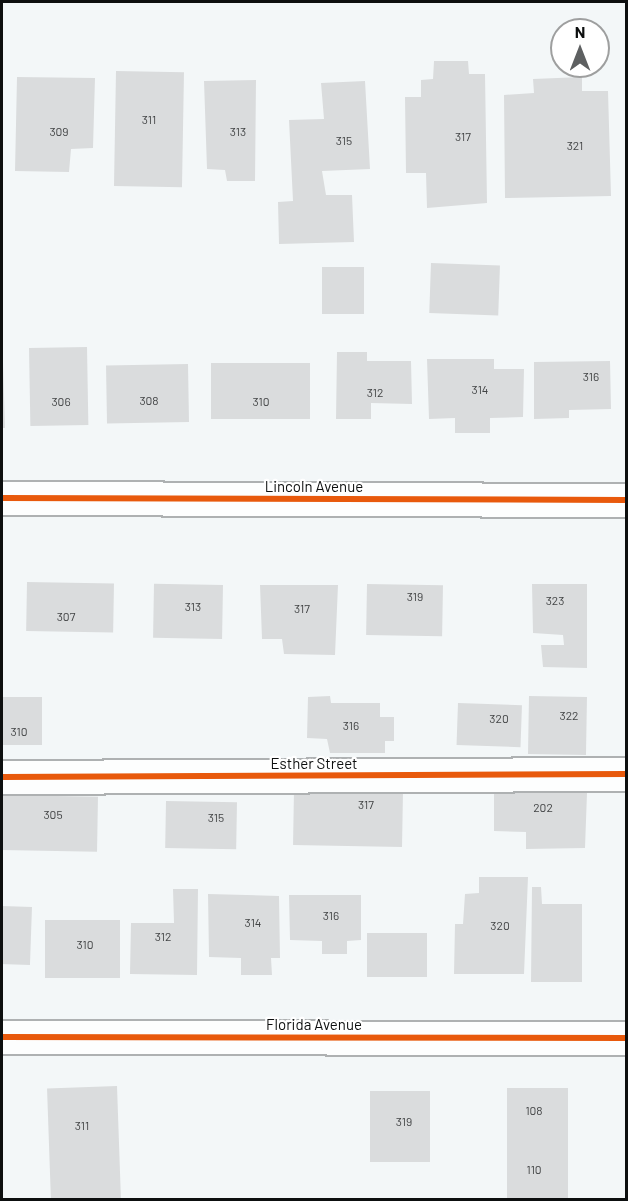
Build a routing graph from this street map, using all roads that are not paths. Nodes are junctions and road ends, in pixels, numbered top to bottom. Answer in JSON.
{"nodes":[{"id":1,"x":2,"y":498,"type":"edge"},
{"id":2,"x":627,"y":500,"type":"edge"},
{"id":3,"x":627,"y":774,"type":"edge"},
{"id":4,"x":2,"y":777,"type":"edge"},
{"id":5,"x":2,"y":1037,"type":"edge"},
{"id":6,"x":627,"y":1038,"type":"edge"}],
"edges":[{"from":1,"to":2,"type":"street","name":"Lincoln Avenue"},
{"from":3,"to":4,"type":"street","name":"Esther Street"},
{"from":5,"to":6,"type":"street","name":"Florida Avenue"}]}
